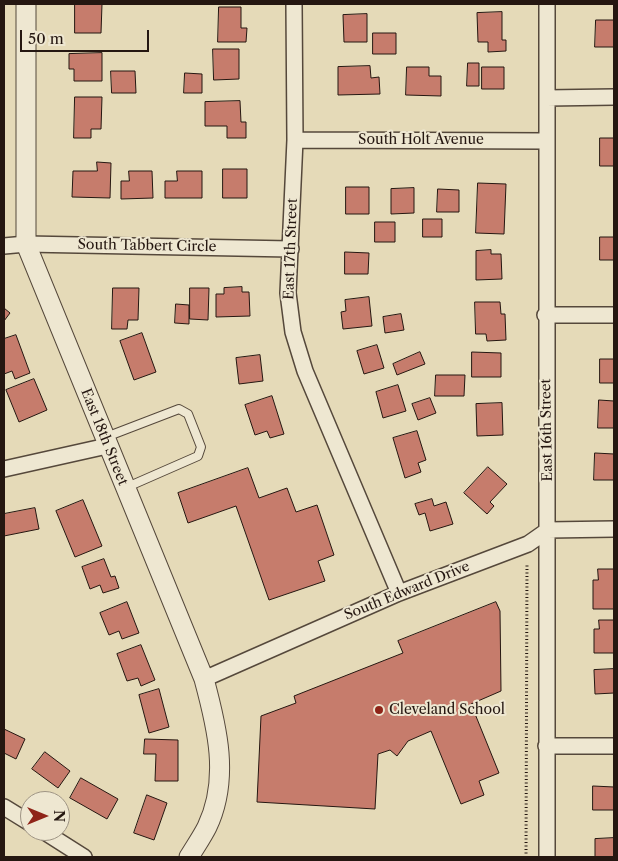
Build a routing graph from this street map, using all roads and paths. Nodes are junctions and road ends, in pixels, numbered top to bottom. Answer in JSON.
{"nodes":[{"id":1,"x":26,"y":4,"type":"edge"},
{"id":2,"x":294,"y":4,"type":"edge"},
{"id":3,"x":547,"y":4,"type":"edge"},
{"id":4,"x":614,"y":97,"type":"edge"},
{"id":5,"x":547,"y":98,"type":"junction"},
{"id":6,"x":295,"y":140,"type":"junction"},
{"id":7,"x":548,"y":140,"type":"junction"},
{"id":8,"x":26,"y":244,"type":"junction"},
{"id":9,"x":4,"y":246,"type":"edge"},
{"id":10,"x":291,"y":249,"type":"junction"},
{"id":11,"x":614,"y":315,"type":"edge"},
{"id":12,"x":545,"y":316,"type":"junction"},
{"id":13,"x":106,"y":442,"type":"junction"},
{"id":14,"x":4,"y":469,"type":"edge"},
{"id":15,"x":124,"y":488,"type":"junction"},
{"id":16,"x":614,"y":529,"type":"edge"},
{"id":17,"x":548,"y":530,"type":"junction"},
{"id":18,"x":526,"y":563,"type":"dead end"},
{"id":19,"x":399,"y":592,"type":"junction"},
{"id":20,"x":204,"y":679,"type":"junction"},
{"id":21,"x":546,"y":746,"type":"junction"},
{"id":22,"x":614,"y":746,"type":"edge"},
{"id":23,"x":4,"y":807,"type":"edge"},
{"id":24,"x":20,"y":817,"type":"edge"},
{"id":25,"x":58,"y":841,"type":"edge"},
{"id":26,"x":84,"y":857,"type":"edge"},
{"id":27,"x":190,"y":857,"type":"edge"},
{"id":28,"x":526,"y":857,"type":"edge"},
{"id":29,"x":547,"y":857,"type":"edge"}],
"edges":[{"from":1,"to":8,"type":"street","name":"East 18th Street"},
{"from":2,"to":6,"type":"street","name":"East 17th Street"},
{"from":3,"to":5,"type":"street","name":"East 16th Street"},
{"from":4,"to":5,"type":"street"},
{"from":5,"to":7,"type":"street","name":"East 16th Street"},
{"from":6,"to":7,"type":"street","name":"South Holt Avenue"},
{"from":6,"to":10,"type":"street","name":"East 17th Street"},
{"from":7,"to":12,"type":"street","name":"East 16th Street"},
{"from":8,"to":9,"type":"street","name":"South Tabbert Circle"},
{"from":8,"to":10,"type":"street","name":"South Tabbert Circle"},
{"from":8,"to":13,"type":"street","name":"East 18th Street"},
{"from":10,"to":19,"type":"street","name":"East 17th Street"},
{"from":11,"to":12,"type":"street"},
{"from":12,"to":17,"type":"street","name":"East 16th Street"},
{"from":13,"to":14,"type":"street"},
{"from":13,"to":15,"type":"street","name":"East 18th Street"},
{"from":13,"to":15,"type":"lane"},
{"from":15,"to":20,"type":"street","name":"East 18th Street"},
{"from":16,"to":17,"type":"street"},
{"from":17,"to":19,"type":"street","name":"South Edward Drive"},
{"from":17,"to":21,"type":"street","name":"East 16th Street"},
{"from":18,"to":28,"type":"path"},
{"from":19,"to":20,"type":"street","name":"South Edward Drive"},
{"from":20,"to":27,"type":"street","name":"East 18th Street"},
{"from":21,"to":22,"type":"street"},
{"from":21,"to":29,"type":"street","name":"East 16th Street"},
{"from":23,"to":24,"type":"street"},
{"from":25,"to":26,"type":"street"}]}
